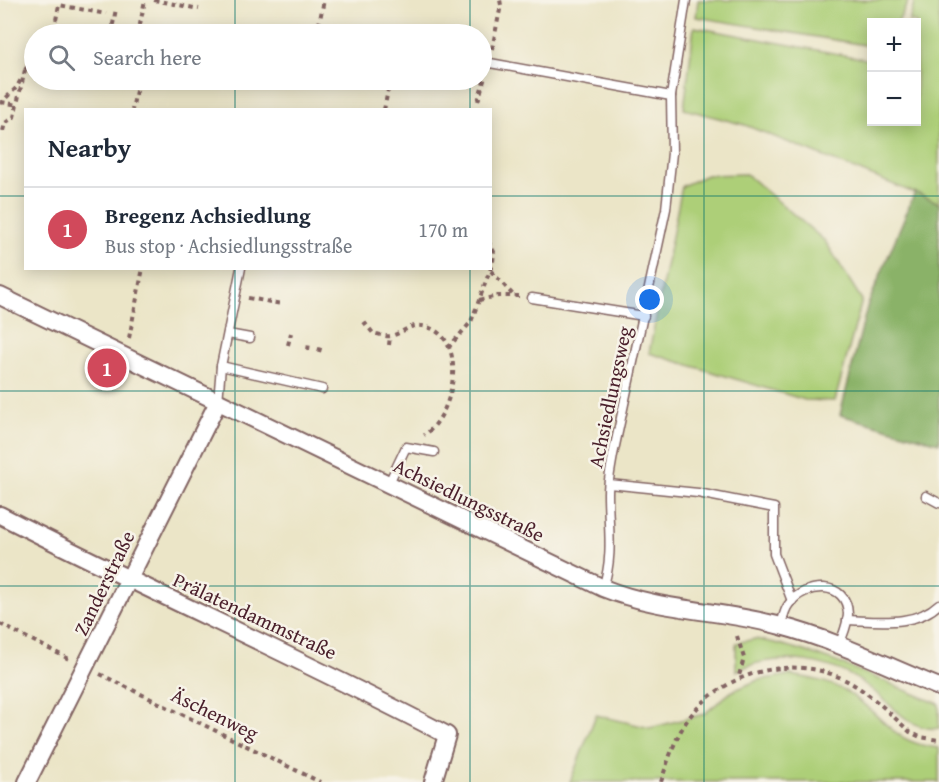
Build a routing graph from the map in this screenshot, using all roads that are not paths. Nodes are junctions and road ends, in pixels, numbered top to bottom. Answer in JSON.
{"nodes":[{"id":1,"x":686,"y":0,"type":"edge"},
{"id":2,"x":492,"y":63,"type":"edge"},
{"id":3,"x":671,"y":96,"type":"junction"},
{"id":4,"x":241,"y":270,"type":"edge"},
{"id":5,"x":0,"y":296,"type":"edge"},
{"id":6,"x":532,"y":298,"type":"road end"},
{"id":7,"x":644,"y":316,"type":"junction"},
{"id":8,"x":228,"y":334,"type":"junction"},
{"id":9,"x":250,"y":338,"type":"dead end"},
{"id":10,"x":221,"y":366,"type":"junction"},
{"id":11,"x":322,"y":389,"type":"dead end"},
{"id":12,"x":218,"y":402,"type":"junction"},
{"id":13,"x":434,"y":452,"type":"dead end"},
{"id":14,"x":609,"y":484,"type":"junction"},
{"id":15,"x":388,"y":485,"type":"junction"},
{"id":16,"x":926,"y":496,"type":"dead end"},
{"id":17,"x":939,"y":503,"type":"edge"},
{"id":18,"x":0,"y":515,"type":"edge"},
{"id":19,"x":128,"y":580,"type":"junction"},
{"id":20,"x":603,"y":588,"type":"junction"},
{"id":21,"x":792,"y":600,"type":"junction"},
{"id":22,"x":939,"y":604,"type":"edge"},
{"id":23,"x":847,"y":620,"type":"junction"},
{"id":24,"x":781,"y":626,"type":"junction"},
{"id":25,"x":838,"y":646,"type":"junction"},
{"id":26,"x":939,"y":687,"type":"edge"},
{"id":27,"x":27,"y":782,"type":"edge"},
{"id":28,"x":433,"y":782,"type":"edge"}],
"edges":[{"from":1,"to":3,"type":"lane","name":"Achsiedlungsweg"},
{"from":2,"to":3,"type":"lane"},
{"from":3,"to":7,"type":"lane","name":"Achsiedlungsweg"},
{"from":4,"to":8,"type":"lane"},
{"from":5,"to":12,"type":"street","name":"Achsiedlungsstraße"},
{"from":6,"to":7,"type":"lane"},
{"from":7,"to":14,"type":"lane","name":"Achsiedlungsweg"},
{"from":8,"to":9,"type":"lane"},
{"from":8,"to":10,"type":"lane"},
{"from":10,"to":11,"type":"lane"},
{"from":10,"to":12,"type":"lane"},
{"from":12,"to":15,"type":"street","name":"Achsiedlungsstraße"},
{"from":12,"to":19,"type":"street","name":"Zanderstraße"},
{"from":13,"to":15,"type":"lane"},
{"from":14,"to":20,"type":"lane","name":"Achsiedlungsweg"},
{"from":14,"to":21,"type":"lane"},
{"from":15,"to":20,"type":"street","name":"Achsiedlungsstraße"},
{"from":16,"to":17,"type":"lane"},
{"from":18,"to":19,"type":"street","name":"Prälatendammstraße"},
{"from":19,"to":27,"type":"street","name":"Zanderstraße"},
{"from":19,"to":28,"type":"street","name":"Prälatendammstraße"},
{"from":20,"to":24,"type":"street","name":"Achsiedlungsstraße"},
{"from":21,"to":23,"type":"lane"},
{"from":21,"to":24,"type":"lane"},
{"from":22,"to":23,"type":"lane"},
{"from":23,"to":25,"type":"lane"},
{"from":24,"to":25,"type":"street","name":"Achsiedlungsstraße"},
{"from":25,"to":26,"type":"street","name":"Achsiedlungsstraße"}]}
